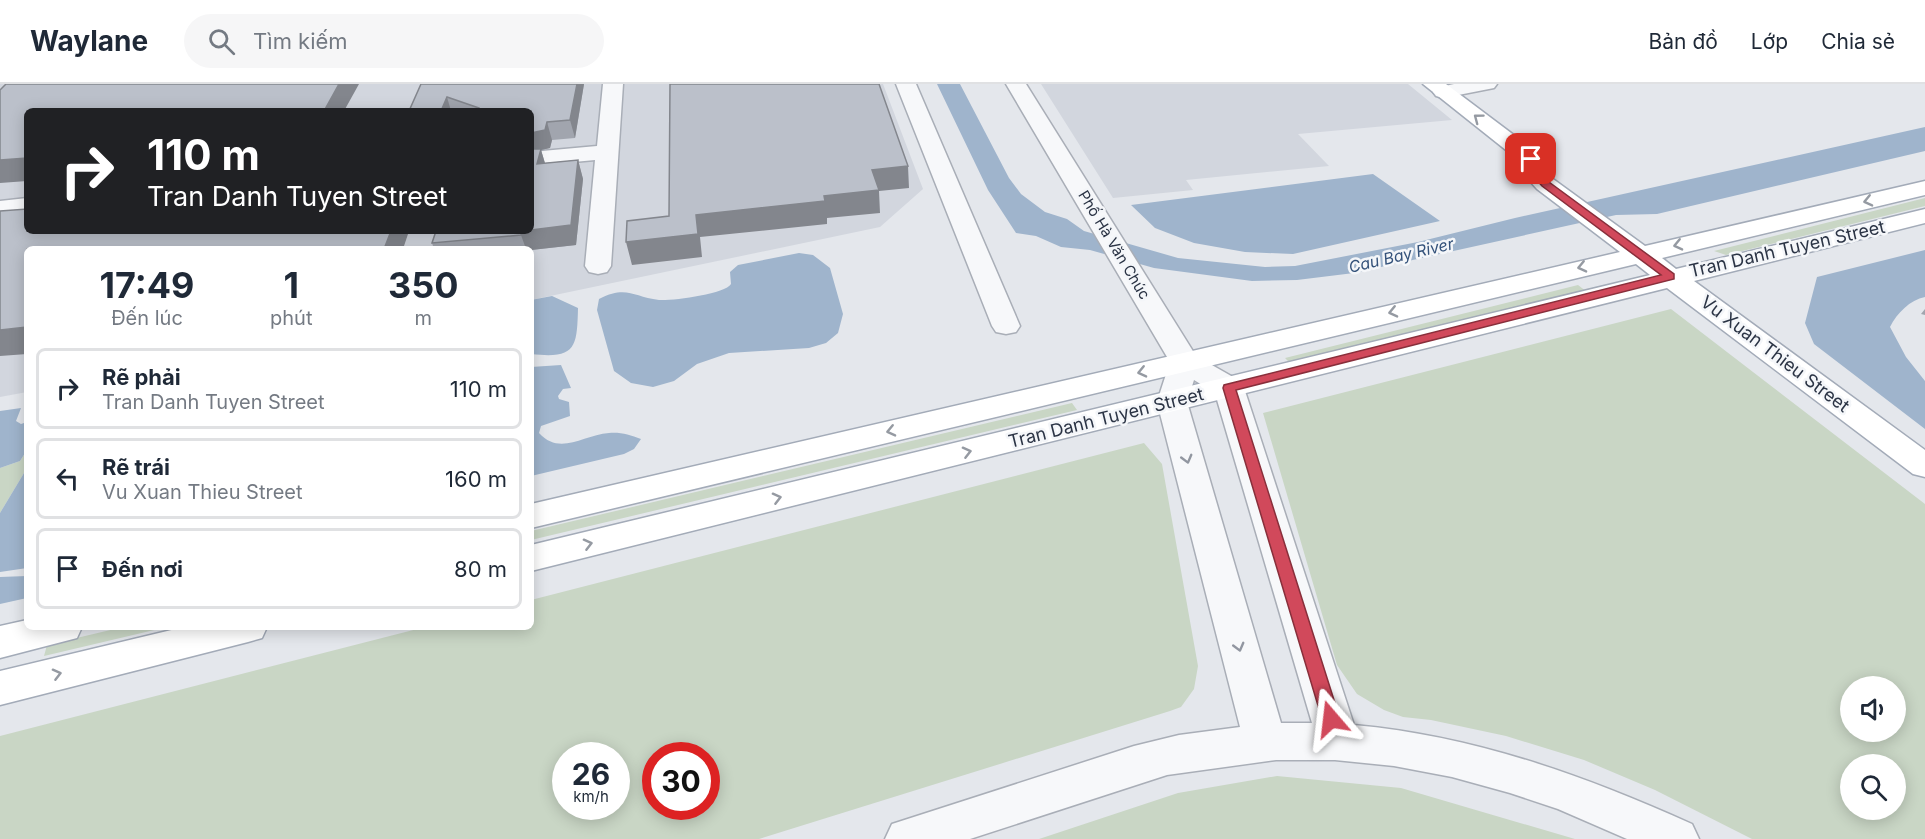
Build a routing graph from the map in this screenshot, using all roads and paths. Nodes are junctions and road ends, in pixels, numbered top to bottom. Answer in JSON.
{"nodes":[{"id":1,"x":613,"y":84,"type":"edge"},
{"id":2,"x":906,"y":84,"type":"edge"},
{"id":3,"x":1016,"y":84,"type":"edge"},
{"id":4,"x":1487,"y":84,"type":"edge"},
{"id":5,"x":1438,"y":88,"type":"edge"},
{"id":6,"x":607,"y":152,"type":"junction"},
{"id":7,"x":534,"y":159,"type":"edge"},
{"id":8,"x":1925,"y":188,"type":"edge"},
{"id":9,"x":24,"y":205,"type":"edge"},
{"id":10,"x":0,"y":208,"type":"edge"},
{"id":11,"x":1925,"y":216,"type":"edge"},
{"id":12,"x":1639,"y":254,"type":"junction"},
{"id":13,"x":598,"y":266,"type":"dead end"},
{"id":14,"x":1670,"y":277,"type":"junction"},
{"id":15,"x":1006,"y":326,"type":"dead end"},
{"id":16,"x":1185,"y":362,"type":"junction"},
{"id":17,"x":1229,"y":388,"type":"junction"},
{"id":18,"x":1172,"y":402,"type":"junction"},
{"id":19,"x":1925,"y":466,"type":"edge"},
{"id":20,"x":534,"y":515,"type":"edge"},
{"id":21,"x":534,"y":557,"type":"edge"},
{"id":22,"x":50,"y":630,"type":"edge"},
{"id":23,"x":236,"y":630,"type":"edge"},
{"id":24,"x":0,"y":642,"type":"edge"},
{"id":25,"x":0,"y":687,"type":"edge"},
{"id":26,"x":1338,"y":741,"type":"junction"},
{"id":27,"x":1265,"y":742,"type":"junction"},
{"id":28,"x":908,"y":839,"type":"edge"},
{"id":29,"x":1676,"y":839,"type":"edge"}],
"edges":[{"from":1,"to":6,"type":"street"},
{"from":2,"to":15,"type":"street"},
{"from":3,"to":16,"type":"street","name":"Phố Hà Văn Chúc"},
{"from":4,"to":5,"type":"street"},
{"from":12,"to":5,"type":"main road","name":"Vu Xuan Thieu Street","one_way":true},
{"from":6,"to":7,"type":"street"},
{"from":6,"to":13,"type":"street"},
{"from":8,"to":12,"type":"main road","name":"Tran Danh Tuyen Street","one_way":true},
{"from":9,"to":10,"type":"street"},
{"from":11,"to":14,"type":"main road","name":"Tran Danh Tuyen Street"},
{"from":12,"to":14,"type":"main road","name":"Vu Xuan Thieu Street"},
{"from":12,"to":16,"type":"main road","name":"Tran Danh Tuyen Street","one_way":true},
{"from":14,"to":17,"type":"main road","name":"Tran Danh Tuyen Street"},
{"from":14,"to":19,"type":"main road","name":"Vu Xuan Thieu Street"},
{"from":16,"to":17,"type":"street","name":"Phố Hà Văn Chúc"},
{"from":16,"to":18,"type":"street"},
{"from":16,"to":20,"type":"main road","name":"Tran Danh Tuyen Street","one_way":true},
{"from":17,"to":18,"type":"main road","name":"Tran Danh Tuyen Street"},
{"from":17,"to":26,"type":"street"},
{"from":21,"to":18,"type":"main road","name":"Tran Danh Tuyen Street","one_way":true},
{"from":18,"to":27,"type":"street","one_way":true},
{"from":22,"to":24,"type":"main road"},
{"from":25,"to":23,"type":"main road","one_way":true},
{"from":26,"to":27,"type":"street"},
{"from":26,"to":29,"type":"street"},
{"from":27,"to":28,"type":"street"}]}
